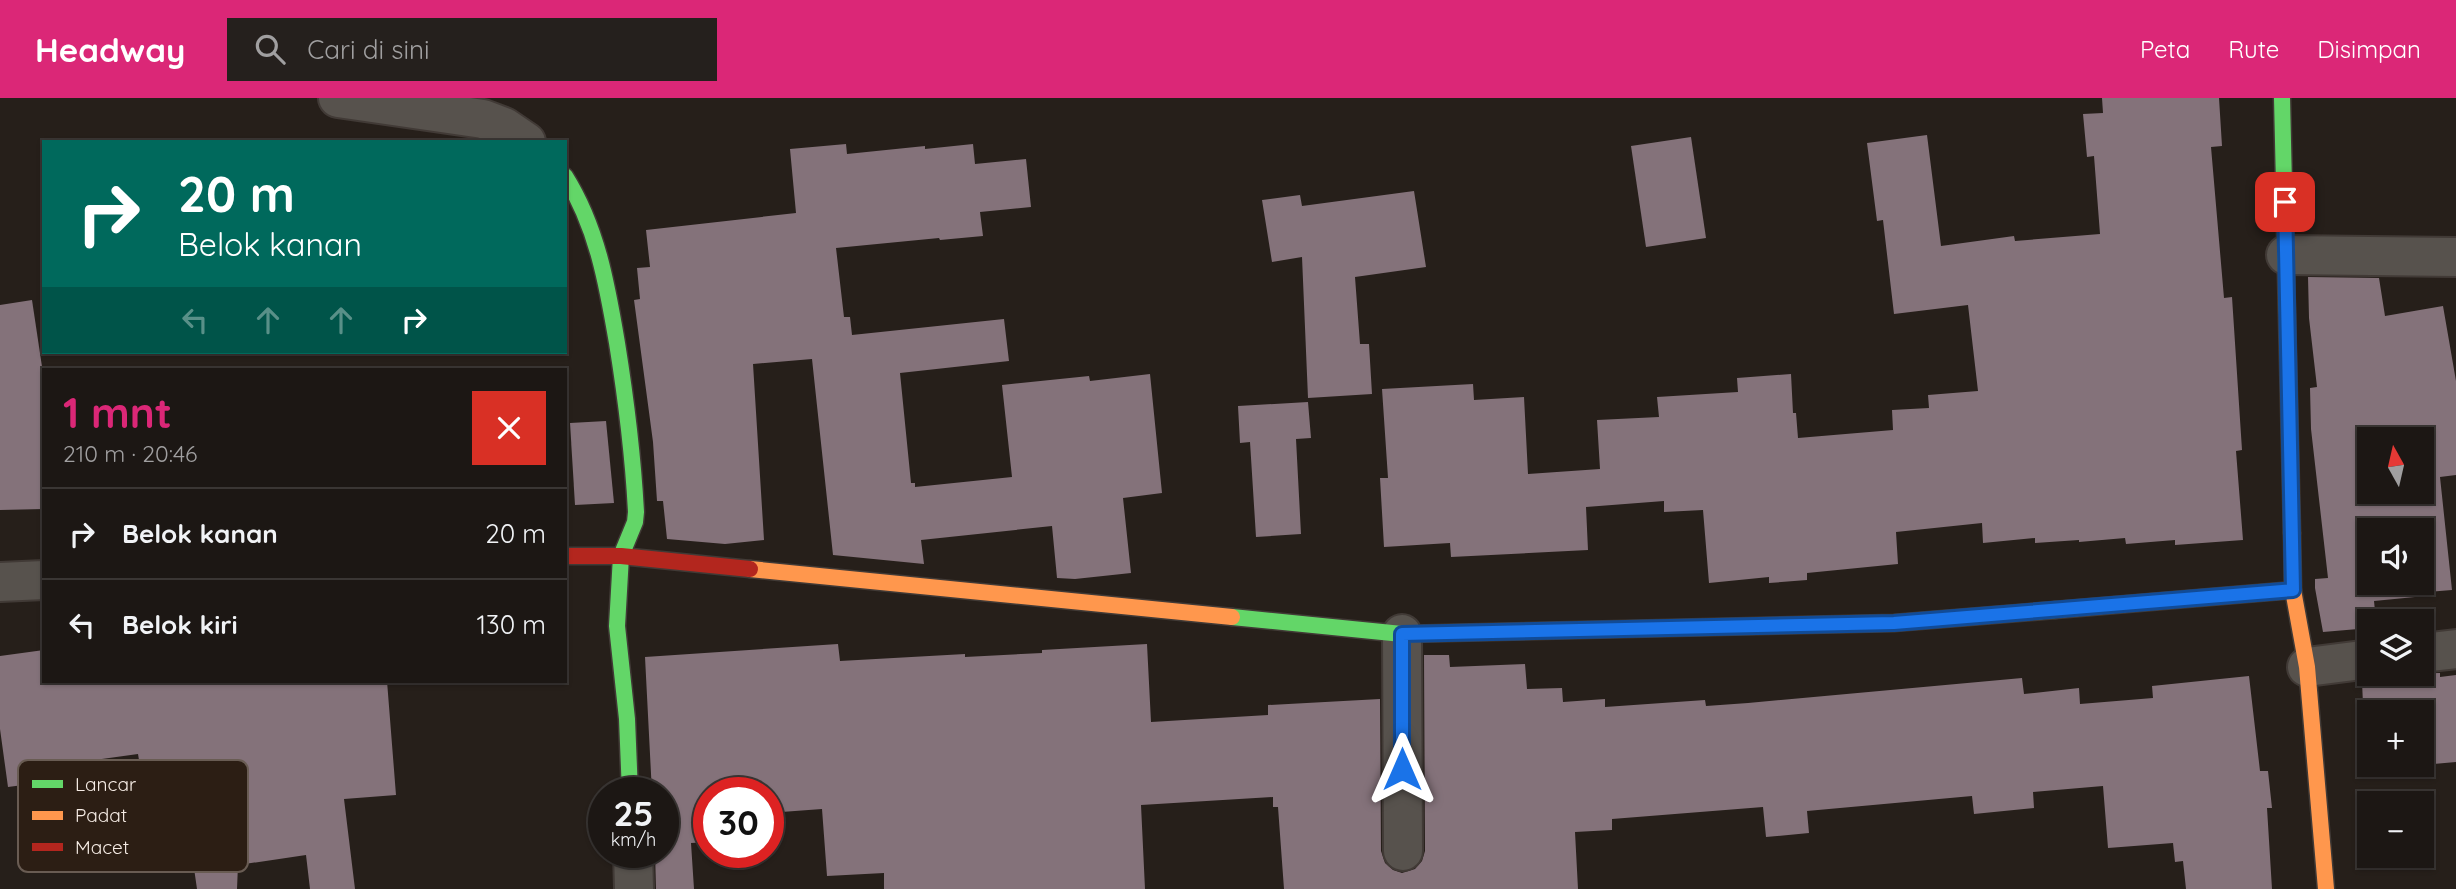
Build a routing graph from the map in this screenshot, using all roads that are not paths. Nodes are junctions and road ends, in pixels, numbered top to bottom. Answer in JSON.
{"nodes":[{"id":1,"x":338,"y":98,"type":"edge"},
{"id":2,"x":2282,"y":98,"type":"edge"},
{"id":3,"x":523,"y":140,"type":"edge"},
{"id":4,"x":567,"y":179,"type":"edge"},
{"id":5,"x":2286,"y":255,"type":"junction"},
{"id":6,"x":2456,"y":257,"type":"edge"},
{"id":7,"x":567,"y":556,"type":"edge"},
{"id":8,"x":621,"y":556,"type":"junction"},
{"id":9,"x":42,"y":580,"type":"edge"},
{"id":10,"x":0,"y":582,"type":"edge"},
{"id":11,"x":2293,"y":590,"type":"junction"},
{"id":12,"x":1402,"y":634,"type":"junction"},
{"id":13,"x":2456,"y":649,"type":"edge"},
{"id":14,"x":2434,"y":652,"type":"edge"},
{"id":15,"x":2357,"y":661,"type":"edge"},
{"id":16,"x":2307,"y":667,"type":"junction"},
{"id":17,"x":629,"y":777,"type":"edge"},
{"id":18,"x":1403,"y":851,"type":"dead end"},
{"id":19,"x":634,"y":868,"type":"edge"},
{"id":20,"x":635,"y":889,"type":"edge"},
{"id":21,"x":2326,"y":889,"type":"edge"}],
"edges":[{"from":1,"to":3,"type":"street"},
{"from":2,"to":5,"type":"street"},
{"from":4,"to":8,"type":"street"},
{"from":5,"to":6,"type":"street"},
{"from":5,"to":11,"type":"street"},
{"from":7,"to":8,"type":"street"},
{"from":8,"to":12,"type":"street"},
{"from":8,"to":17,"type":"street"},
{"from":9,"to":10,"type":"street"},
{"from":11,"to":12,"type":"street"},
{"from":11,"to":16,"type":"street"},
{"from":12,"to":18,"type":"street"},
{"from":13,"to":14,"type":"street"},
{"from":15,"to":16,"type":"street"},
{"from":16,"to":21,"type":"street"},
{"from":19,"to":20,"type":"street"}]}
